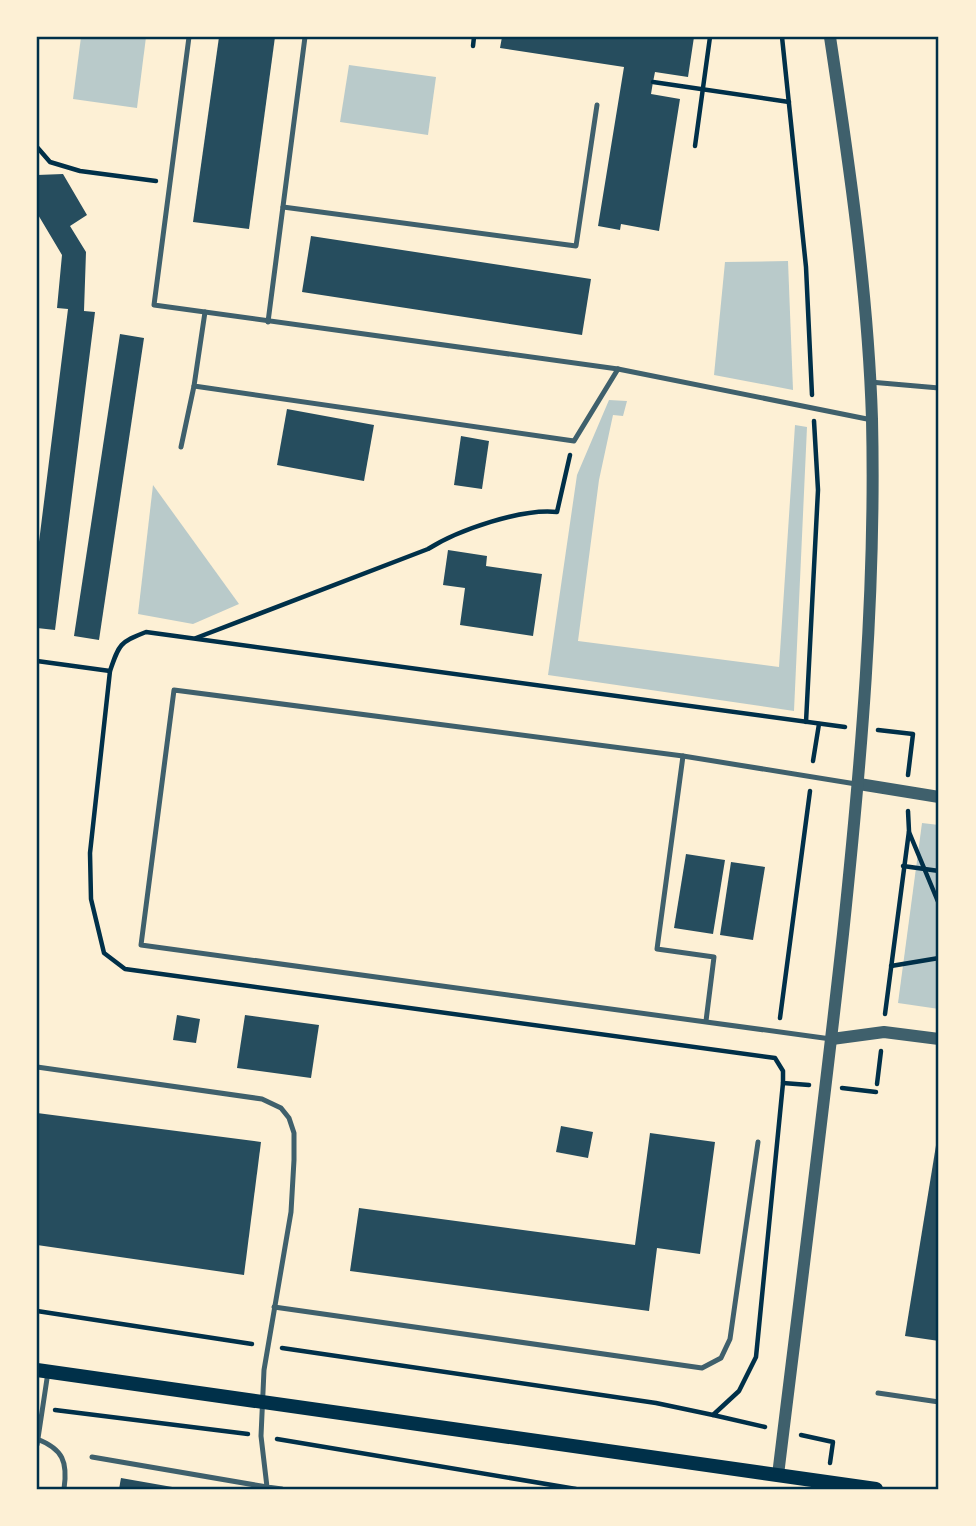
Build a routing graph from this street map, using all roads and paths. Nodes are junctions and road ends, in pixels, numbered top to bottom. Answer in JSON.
{"nodes":[{"id":1,"x":189,"y":37,"type":"edge"},
{"id":2,"x":305,"y":37,"type":"edge"},
{"id":3,"x":474,"y":37,"type":"edge"},
{"id":4,"x":710,"y":37,"type":"edge"},
{"id":5,"x":782,"y":37,"type":"edge"},
{"id":6,"x":830,"y":37,"type":"edge"},
{"id":7,"x":473,"y":46,"type":"dead end"},
{"id":8,"x":653,"y":82,"type":"dead end"},
{"id":9,"x":702,"y":90,"type":"junction"},
{"id":10,"x":789,"y":102,"type":"junction"},
{"id":11,"x":597,"y":105,"type":"dead end"},
{"id":12,"x":695,"y":146,"type":"dead end"},
{"id":13,"x":37,"y":147,"type":"edge"},
{"id":14,"x":170,"y":182,"type":"junction"},
{"id":15,"x":283,"y":207,"type":"junction"},
{"id":16,"x":205,"y":312,"type":"junction"},
{"id":17,"x":268,"y":322,"type":"junction"},
{"id":18,"x":618,"y":369,"type":"junction"},
{"id":19,"x":870,"y":382,"type":"junction"},
{"id":20,"x":194,"y":386,"type":"junction"},
{"id":21,"x":939,"y":388,"type":"edge"},
{"id":22,"x":813,"y":406,"type":"junction"},
{"id":23,"x":872,"y":420,"type":"junction"},
{"id":24,"x":574,"y":441,"type":"junction"},
{"id":25,"x":181,"y":447,"type":"dead end"},
{"id":26,"x":195,"y":638,"type":"junction"},
{"id":27,"x":37,"y":661,"type":"edge"},
{"id":28,"x":110,"y":671,"type":"junction"},
{"id":29,"x":806,"y":722,"type":"junction"},
{"id":30,"x":818,"y":724,"type":"junction"},
{"id":31,"x":864,"y":729,"type":"junction"},
{"id":32,"x":913,"y":734,"type":"dead end"},
{"id":33,"x":683,"y":755,"type":"junction"},
{"id":34,"x":812,"y":776,"type":"junction"},
{"id":35,"x":859,"y":784,"type":"junction"},
{"id":36,"x":939,"y":797,"type":"edge"},
{"id":37,"x":903,"y":866,"type":"junction"},
{"id":38,"x":927,"y":868,"type":"junction"},
{"id":39,"x":939,"y":871,"type":"edge"},
{"id":40,"x":939,"y":904,"type":"edge"},
{"id":41,"x":939,"y":958,"type":"edge"},
{"id":42,"x":891,"y":965,"type":"junction"},
{"id":43,"x":706,"y":1021,"type":"junction"},
{"id":44,"x":779,"y":1031,"type":"junction"},
{"id":45,"x":884,"y":1032,"type":"junction"},
{"id":46,"x":832,"y":1039,"type":"junction"},
{"id":47,"x":939,"y":1039,"type":"edge"},
{"id":48,"x":775,"y":1058,"type":"junction"},
{"id":49,"x":37,"y":1067,"type":"edge"},
{"id":50,"x":783,"y":1083,"type":"junction"},
{"id":51,"x":877,"y":1084,"type":"dead end"},
{"id":52,"x":825,"y":1087,"type":"junction"},
{"id":53,"x":876,"y":1092,"type":"dead end"},
{"id":54,"x":758,"y":1142,"type":"dead end"},
{"id":55,"x":274,"y":1307,"type":"junction"},
{"id":56,"x":37,"y":1311,"type":"edge"},
{"id":57,"x":267,"y":1346,"type":"junction"},
{"id":58,"x":42,"y":1371,"type":"edge"},
{"id":59,"x":878,"y":1393,"type":"dead end"},
{"id":60,"x":939,"y":1402,"type":"edge"},
{"id":61,"x":262,"y":1403,"type":"junction"},
{"id":62,"x":43,"y":1408,"type":"junction"},
{"id":63,"x":713,"y":1415,"type":"junction"},
{"id":64,"x":783,"y":1431,"type":"junction"},
{"id":65,"x":261,"y":1436,"type":"junction"},
{"id":66,"x":37,"y":1439,"type":"edge"},
{"id":67,"x":37,"y":1445,"type":"edge"},
{"id":68,"x":92,"y":1457,"type":"dead end"},
{"id":69,"x":778,"y":1475,"type":"junction"},
{"id":70,"x":828,"y":1482,"type":"junction"},
{"id":71,"x":267,"y":1488,"type":"edge"},
{"id":72,"x":64,"y":1489,"type":"edge"},
{"id":73,"x":282,"y":1489,"type":"edge"},
{"id":74,"x":576,"y":1489,"type":"edge"},
{"id":75,"x":876,"y":1489,"type":"edge"}],
"edges":[{"from":1,"to":14,"type":"lane"},
{"from":2,"to":15,"type":"lane"},
{"from":3,"to":7,"type":"path"},
{"from":4,"to":9,"type":"path"},
{"from":5,"to":10,"type":"path"},
{"from":6,"to":19,"type":"street"},
{"from":8,"to":9,"type":"path"},
{"from":9,"to":10,"type":"path"},
{"from":9,"to":12,"type":"path"},
{"from":10,"to":22,"type":"path"},
{"from":11,"to":15,"type":"lane"},
{"from":13,"to":14,"type":"path"},
{"from":14,"to":16,"type":"lane"},
{"from":15,"to":17,"type":"lane"},
{"from":16,"to":17,"type":"lane"},
{"from":16,"to":20,"type":"lane"},
{"from":17,"to":18,"type":"lane"},
{"from":18,"to":22,"type":"lane"},
{"from":18,"to":24,"type":"lane"},
{"from":19,"to":21,"type":"lane"},
{"from":19,"to":23,"type":"street"},
{"from":20,"to":24,"type":"lane"},
{"from":20,"to":25,"type":"lane"},
{"from":22,"to":23,"type":"lane"},
{"from":22,"to":29,"type":"path"},
{"from":23,"to":31,"type":"street"},
{"from":24,"to":26,"type":"path"},
{"from":26,"to":28,"type":"path"},
{"from":26,"to":29,"type":"path"},
{"from":27,"to":28,"type":"path"},
{"from":28,"to":48,"type":"path"},
{"from":29,"to":30,"type":"path"},
{"from":30,"to":31,"type":"path"},
{"from":30,"to":34,"type":"path"},
{"from":31,"to":32,"type":"path"},
{"from":31,"to":35,"type":"street"},
{"from":33,"to":34,"type":"lane"},
{"from":33,"to":43,"type":"lane"},
{"from":33,"to":43,"type":"lane"},
{"from":34,"to":35,"type":"lane"},
{"from":34,"to":44,"type":"path"},
{"from":35,"to":36,"type":"street"},
{"from":35,"to":46,"type":"street"},
{"from":37,"to":38,"type":"path"},
{"from":37,"to":38,"type":"path"},
{"from":37,"to":42,"type":"path"},
{"from":38,"to":39,"type":"path"},
{"from":38,"to":40,"type":"path"},
{"from":41,"to":42,"type":"path"},
{"from":42,"to":45,"type":"path"},
{"from":43,"to":44,"type":"lane"},
{"from":44,"to":46,"type":"lane"},
{"from":44,"to":48,"type":"path"},
{"from":45,"to":46,"type":"street"},
{"from":45,"to":47,"type":"street"},
{"from":45,"to":51,"type":"path"},
{"from":46,"to":52,"type":"street"},
{"from":48,"to":50,"type":"path"},
{"from":49,"to":55,"type":"lane"},
{"from":50,"to":52,"type":"path"},
{"from":50,"to":63,"type":"path"},
{"from":52,"to":53,"type":"path"},
{"from":52,"to":64,"type":"street"},
{"from":54,"to":55,"type":"lane"},
{"from":55,"to":57,"type":"lane"},
{"from":56,"to":57,"type":"path"},
{"from":57,"to":61,"type":"lane"},
{"from":57,"to":63,"type":"path"},
{"from":58,"to":61,"type":"main road"},
{"from":58,"to":62,"type":"lane"},
{"from":59,"to":60,"type":"lane"},
{"from":61,"to":65,"type":"lane"},
{"from":61,"to":69,"type":"main road"},
{"from":62,"to":65,"type":"path"},
{"from":62,"to":66,"type":"lane"},
{"from":63,"to":64,"type":"path"},
{"from":64,"to":69,"type":"street"},
{"from":64,"to":70,"type":"path"},
{"from":65,"to":71,"type":"lane"},
{"from":65,"to":74,"type":"path"},
{"from":66,"to":67,"type":"lane"},
{"from":66,"to":72,"type":"lane"},
{"from":68,"to":71,"type":"lane"},
{"from":69,"to":70,"type":"main road"},
{"from":70,"to":75,"type":"main road"},
{"from":71,"to":73,"type":"lane"}]}
